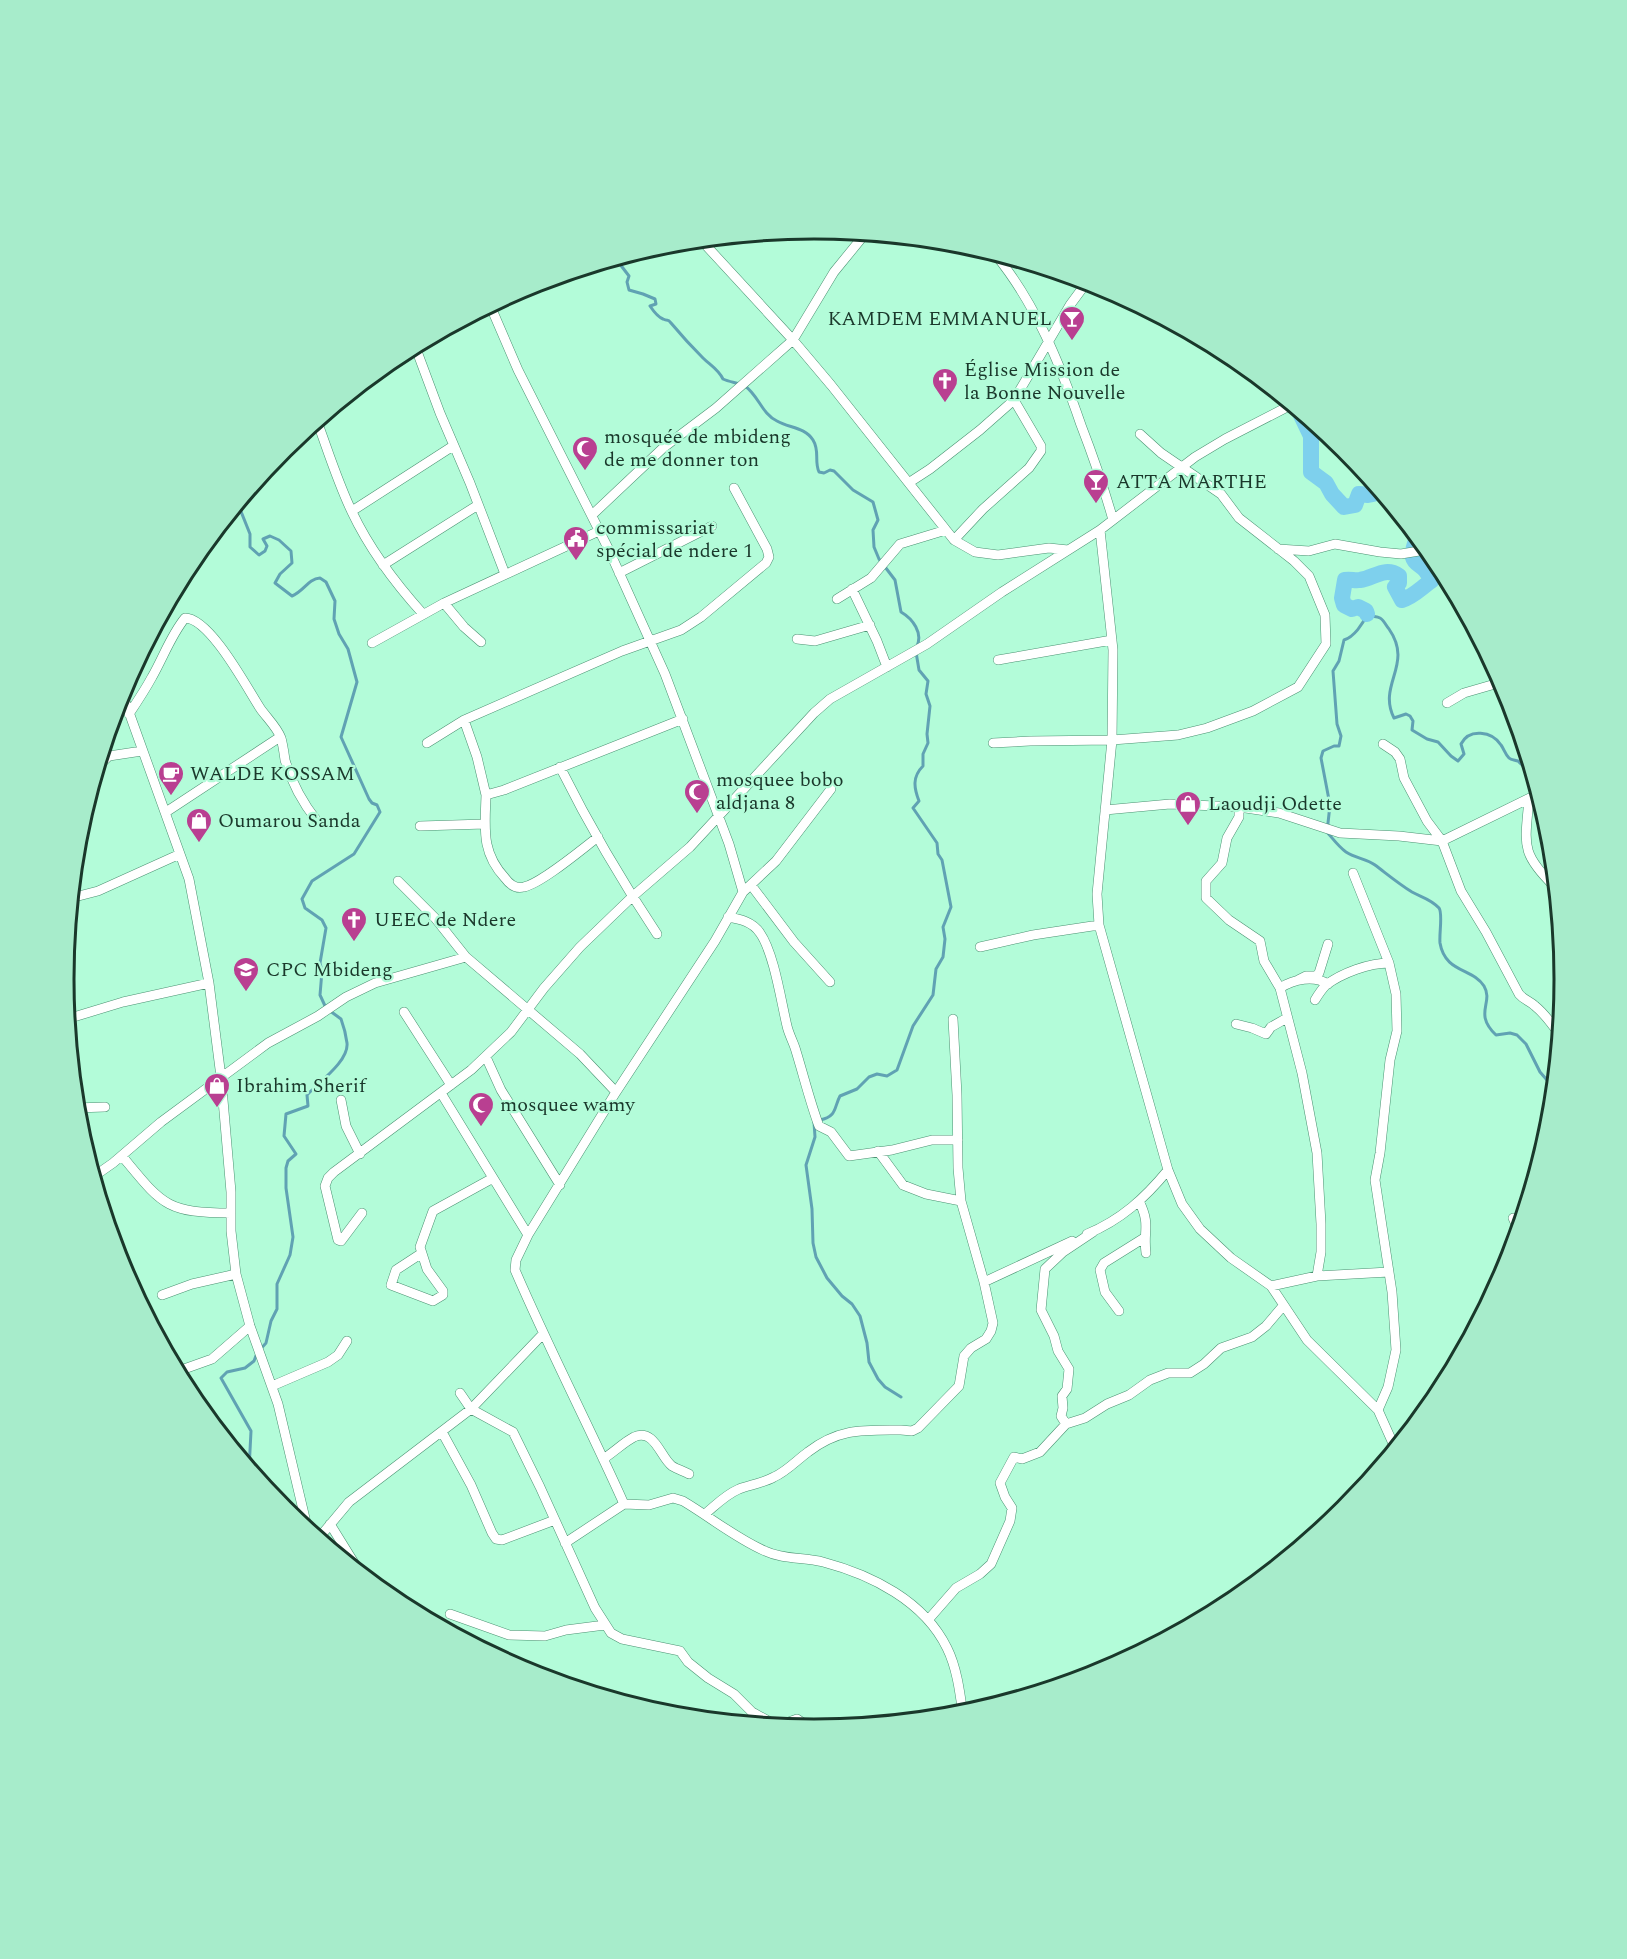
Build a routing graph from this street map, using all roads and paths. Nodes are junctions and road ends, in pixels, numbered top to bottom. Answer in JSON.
{"nodes":[{"id":1,"x":859,"y":241,"type":"edge"},
{"id":2,"x":708,"y":248,"type":"edge"},
{"id":3,"x":1004,"y":265,"type":"edge"},
{"id":4,"x":1081,"y":290,"type":"edge"},
{"id":5,"x":493,"y":313,"type":"edge"},
{"id":6,"x":794,"y":340,"type":"junction"},
{"id":7,"x":1049,"y":343,"type":"junction"},
{"id":8,"x":418,"y":354,"type":"edge"},
{"id":9,"x":1014,"y":400,"type":"junction"},
{"id":10,"x":1283,"y":408,"type":"edge"},
{"id":11,"x":320,"y":429,"type":"edge"},
{"id":12,"x":1140,"y":434,"type":"dead end"},
{"id":13,"x":453,"y":446,"type":"junction"},
{"id":14,"x":1180,"y":467,"type":"junction"},
{"id":15,"x":910,"y":482,"type":"junction"},
{"id":16,"x":734,"y":488,"type":"dead end"},
{"id":17,"x":478,"y":505,"type":"junction"},
{"id":18,"x":352,"y":511,"type":"junction"},
{"id":19,"x":592,"y":516,"type":"junction"},
{"id":20,"x":1113,"y":520,"type":"junction"},
{"id":21,"x":712,"y":526,"type":"dead end"},
{"id":22,"x":945,"y":530,"type":"junction"},
{"id":23,"x":1100,"y":530,"type":"junction"},
{"id":24,"x":599,"y":531,"type":"junction"},
{"id":25,"x":954,"y":540,"type":"junction"},
{"id":26,"x":1278,"y":549,"type":"junction"},
{"id":27,"x":1068,"y":550,"type":"junction"},
{"id":28,"x":1418,"y":552,"type":"edge"},
{"id":29,"x":383,"y":565,"type":"junction"},
{"id":30,"x":619,"y":573,"type":"junction"},
{"id":31,"x":505,"y":574,"type":"junction"},
{"id":32,"x":852,"y":589,"type":"junction"},
{"id":33,"x":837,"y":599,"type":"dead end"},
{"id":34,"x":444,"y":603,"type":"junction"},
{"id":35,"x":423,"y":614,"type":"junction"},
{"id":36,"x":870,"y":625,"type":"junction"},
{"id":37,"x":797,"y":639,"type":"dead end"},
{"id":38,"x":649,"y":640,"type":"junction"},
{"id":39,"x":1112,"y":640,"type":"junction"},
{"id":40,"x":481,"y":642,"type":"dead end"},
{"id":41,"x":372,"y":643,"type":"dead end"},
{"id":42,"x":998,"y":660,"type":"dead end"},
{"id":43,"x":887,"y":668,"type":"junction"},
{"id":44,"x":1492,"y":685,"type":"edge"},
{"id":45,"x":1447,"y":703,"type":"dead end"},
{"id":46,"x":126,"y":707,"type":"edge"},
{"id":47,"x":129,"y":714,"type":"junction"},
{"id":48,"x":683,"y":719,"type":"junction"},
{"id":49,"x":464,"y":720,"type":"junction"},
{"id":50,"x":280,"y":736,"type":"junction"},
{"id":51,"x":1112,"y":740,"type":"junction"},
{"id":52,"x":427,"y":743,"type":"dead end"},
{"id":53,"x":993,"y":743,"type":"dead end"},
{"id":54,"x":1383,"y":744,"type":"dead end"},
{"id":55,"x":142,"y":751,"type":"junction"},
{"id":56,"x":109,"y":756,"type":"edge"},
{"id":57,"x":560,"y":767,"type":"junction"},
{"id":58,"x":831,"y":789,"type":"dead end"},
{"id":59,"x":486,"y":795,"type":"junction"},
{"id":60,"x":1530,"y":797,"type":"edge"},
{"id":61,"x":1532,"y":805,"type":"edge"},
{"id":62,"x":1239,"y":807,"type":"junction"},
{"id":63,"x":1105,"y":810,"type":"junction"},
{"id":64,"x":166,"y":812,"type":"junction"},
{"id":65,"x":719,"y":817,"type":"junction"},
{"id":66,"x":317,"y":821,"type":"dead end"},
{"id":67,"x":485,"y":824,"type":"junction"},
{"id":68,"x":420,"y":826,"type":"dead end"},
{"id":69,"x":598,"y":837,"type":"junction"},
{"id":70,"x":1442,"y":841,"type":"junction"},
{"id":71,"x":180,"y":854,"type":"junction"},
{"id":72,"x":1353,"y":873,"type":"dead end"},
{"id":73,"x":1546,"y":878,"type":"edge"},
{"id":74,"x":398,"y":881,"type":"dead end"},
{"id":75,"x":751,"y":885,"type":"junction"},
{"id":76,"x":743,"y":892,"type":"junction"},
{"id":77,"x":79,"y":896,"type":"edge"},
{"id":78,"x":633,"y":897,"type":"junction"},
{"id":79,"x":728,"y":916,"type":"junction"},
{"id":80,"x":1099,"y":924,"type":"junction"},
{"id":81,"x":657,"y":934,"type":"dead end"},
{"id":82,"x":1328,"y":944,"type":"dead end"},
{"id":83,"x":980,"y":947,"type":"dead end"},
{"id":84,"x":466,"y":957,"type":"junction"},
{"id":85,"x":1389,"y":963,"type":"junction"},
{"id":86,"x":1298,"y":980,"type":"junction"},
{"id":87,"x":830,"y":982,"type":"dead end"},
{"id":88,"x":209,"y":983,"type":"junction"},
{"id":89,"x":1328,"y":984,"type":"junction"},
{"id":90,"x":1280,"y":988,"type":"junction"},
{"id":91,"x":1315,"y":1000,"type":"dead end"},
{"id":92,"x":404,"y":1012,"type":"dead end"},
{"id":93,"x":528,"y":1012,"type":"junction"},
{"id":94,"x":75,"y":1017,"type":"edge"},
{"id":95,"x":1287,"y":1018,"type":"junction"},
{"id":96,"x":953,"y":1019,"type":"dead end"},
{"id":97,"x":1236,"y":1024,"type":"dead end"},
{"id":98,"x":1552,"y":1025,"type":"edge"},
{"id":99,"x":486,"y":1057,"type":"junction"},
{"id":100,"x":221,"y":1077,"type":"junction"},
{"id":101,"x":451,"y":1085,"type":"junction"},
{"id":102,"x":616,"y":1092,"type":"junction"},
{"id":103,"x":441,"y":1093,"type":"junction"},
{"id":104,"x":341,"y":1100,"type":"dead end"},
{"id":105,"x":105,"y":1107,"type":"dead end"},
{"id":106,"x":85,"y":1108,"type":"edge"},
{"id":107,"x":958,"y":1140,"type":"junction"},
{"id":108,"x":878,"y":1151,"type":"junction"},
{"id":109,"x":360,"y":1154,"type":"junction"},
{"id":110,"x":122,"y":1156,"type":"junction"},
{"id":111,"x":1168,"y":1170,"type":"junction"},
{"id":112,"x":99,"y":1172,"type":"edge"},
{"id":113,"x":493,"y":1178,"type":"junction"},
{"id":114,"x":560,"y":1185,"type":"junction"},
{"id":115,"x":961,"y":1201,"type":"junction"},
{"id":116,"x":1139,"y":1201,"type":"junction"},
{"id":117,"x":231,"y":1213,"type":"junction"},
{"id":118,"x":362,"y":1213,"type":"dead end"},
{"id":119,"x":1092,"y":1232,"type":"junction"},
{"id":120,"x":528,"y":1235,"type":"junction"},
{"id":121,"x":1144,"y":1238,"type":"junction"},
{"id":122,"x":422,"y":1253,"type":"junction"},
{"id":123,"x":1146,"y":1253,"type":"dead end"},
{"id":124,"x":1389,"y":1272,"type":"junction"},
{"id":125,"x":236,"y":1274,"type":"junction"},
{"id":126,"x":1317,"y":1276,"type":"junction"},
{"id":127,"x":984,"y":1282,"type":"junction"},
{"id":128,"x":1271,"y":1286,"type":"junction"},
{"id":129,"x":162,"y":1295,"type":"dead end"},
{"id":130,"x":1283,"y":1306,"type":"junction"},
{"id":131,"x":1119,"y":1311,"type":"dead end"},
{"id":132,"x":250,"y":1326,"type":"junction"},
{"id":133,"x":543,"y":1334,"type":"junction"},
{"id":134,"x":347,"y":1341,"type":"dead end"},
{"id":135,"x":185,"y":1370,"type":"edge"},
{"id":136,"x":272,"y":1386,"type":"junction"},
{"id":137,"x":460,"y":1394,"type":"dead end"},
{"id":138,"x":471,"y":1409,"type":"junction"},
{"id":139,"x":1378,"y":1410,"type":"junction"},
{"id":140,"x":1066,"y":1424,"type":"junction"},
{"id":141,"x":442,"y":1432,"type":"junction"},
{"id":142,"x":1392,"y":1441,"type":"edge"},
{"id":143,"x":603,"y":1459,"type":"junction"},
{"id":144,"x":689,"y":1474,"type":"dead end"},
{"id":145,"x":624,"y":1504,"type":"junction"},
{"id":146,"x":705,"y":1514,"type":"junction"},
{"id":147,"x":304,"y":1516,"type":"edge"},
{"id":148,"x":555,"y":1520,"type":"junction"},
{"id":149,"x":330,"y":1524,"type":"junction"},
{"id":150,"x":323,"y":1533,"type":"edge"},
{"id":151,"x":565,"y":1544,"type":"junction"},
{"id":152,"x":350,"y":1556,"type":"edge"},
{"id":153,"x":450,"y":1614,"type":"dead end"},
{"id":154,"x":928,"y":1620,"type":"junction"},
{"id":155,"x":605,"y":1625,"type":"junction"},
{"id":156,"x":962,"y":1704,"type":"edge"},
{"id":157,"x":762,"y":1718,"type":"edge"}],
"edges":[{"from":1,"to":6,"type":"street"},
{"from":2,"to":6,"type":"street"},
{"from":3,"to":7,"type":"street"},
{"from":4,"to":7,"type":"street"},
{"from":5,"to":19,"type":"street"},
{"from":6,"to":15,"type":"street"},
{"from":6,"to":19,"type":"street"},
{"from":7,"to":9,"type":"street"},
{"from":7,"to":20,"type":"street"},
{"from":8,"to":13,"type":"street"},
{"from":9,"to":15,"type":"street"},
{"from":9,"to":25,"type":"street"},
{"from":10,"to":14,"type":"street"},
{"from":11,"to":18,"type":"street"},
{"from":12,"to":14,"type":"street"},
{"from":13,"to":17,"type":"street"},
{"from":13,"to":18,"type":"street"},
{"from":14,"to":20,"type":"street"},
{"from":14,"to":26,"type":"street"},
{"from":15,"to":22,"type":"street"},
{"from":16,"to":38,"type":"street"},
{"from":17,"to":29,"type":"street"},
{"from":17,"to":31,"type":"street"},
{"from":18,"to":29,"type":"street"},
{"from":19,"to":24,"type":"street"},
{"from":20,"to":23,"type":"street"},
{"from":21,"to":30,"type":"street"},
{"from":22,"to":25,"type":"street"},
{"from":22,"to":32,"type":"street"},
{"from":23,"to":27,"type":"street"},
{"from":23,"to":39,"type":"street"},
{"from":24,"to":30,"type":"street"},
{"from":24,"to":31,"type":"street"},
{"from":25,"to":27,"type":"street"},
{"from":26,"to":28,"type":"street"},
{"from":26,"to":51,"type":"street"},
{"from":27,"to":43,"type":"street"},
{"from":29,"to":35,"type":"street"},
{"from":30,"to":38,"type":"street"},
{"from":31,"to":34,"type":"street"},
{"from":32,"to":33,"type":"street"},
{"from":32,"to":36,"type":"street"},
{"from":34,"to":35,"type":"street"},
{"from":34,"to":40,"type":"street"},
{"from":35,"to":41,"type":"street"},
{"from":36,"to":37,"type":"street"},
{"from":36,"to":43,"type":"street"},
{"from":38,"to":48,"type":"street"},
{"from":38,"to":49,"type":"street"},
{"from":39,"to":42,"type":"street"},
{"from":39,"to":51,"type":"street"},
{"from":43,"to":65,"type":"street"},
{"from":44,"to":45,"type":"street"},
{"from":46,"to":47,"type":"street"},
{"from":47,"to":50,"type":"street"},
{"from":47,"to":55,"type":"street"},
{"from":48,"to":57,"type":"street"},
{"from":48,"to":65,"type":"street"},
{"from":49,"to":52,"type":"street"},
{"from":49,"to":59,"type":"street"},
{"from":50,"to":64,"type":"street"},
{"from":50,"to":66,"type":"street"},
{"from":51,"to":53,"type":"street"},
{"from":51,"to":63,"type":"street"},
{"from":54,"to":70,"type":"street"},
{"from":55,"to":56,"type":"street"},
{"from":55,"to":64,"type":"street"},
{"from":57,"to":59,"type":"street"},
{"from":57,"to":69,"type":"street"},
{"from":58,"to":75,"type":"street"},
{"from":59,"to":67,"type":"street"},
{"from":60,"to":70,"type":"street"},
{"from":61,"to":73,"type":"street"},
{"from":62,"to":63,"type":"street"},
{"from":62,"to":70,"type":"street"},
{"from":62,"to":90,"type":"street"},
{"from":63,"to":80,"type":"street"},
{"from":64,"to":71,"type":"street"},
{"from":65,"to":76,"type":"street"},
{"from":65,"to":78,"type":"street"},
{"from":67,"to":68,"type":"street"},
{"from":67,"to":69,"type":"street"},
{"from":69,"to":78,"type":"street"},
{"from":70,"to":98,"type":"street"},
{"from":71,"to":77,"type":"street"},
{"from":71,"to":88,"type":"street"},
{"from":72,"to":85,"type":"street"},
{"from":74,"to":84,"type":"street"},
{"from":75,"to":76,"type":"street"},
{"from":75,"to":87,"type":"street"},
{"from":76,"to":79,"type":"street"},
{"from":78,"to":81,"type":"street"},
{"from":78,"to":93,"type":"street"},
{"from":79,"to":102,"type":"street"},
{"from":79,"to":108,"type":"street"},
{"from":80,"to":83,"type":"street"},
{"from":80,"to":111,"type":"street"},
{"from":82,"to":86,"type":"street"},
{"from":84,"to":93,"type":"street"},
{"from":84,"to":100,"type":"street"},
{"from":85,"to":89,"type":"street"},
{"from":85,"to":124,"type":"street"},
{"from":86,"to":89,"type":"street"},
{"from":86,"to":90,"type":"street"},
{"from":88,"to":94,"type":"street"},
{"from":88,"to":100,"type":"street"},
{"from":89,"to":91,"type":"street"},
{"from":90,"to":95,"type":"street"},
{"from":92,"to":101,"type":"street"},
{"from":93,"to":99,"type":"street"},
{"from":93,"to":102,"type":"street"},
{"from":95,"to":97,"type":"street"},
{"from":95,"to":126,"type":"street"},
{"from":96,"to":107,"type":"street"},
{"from":99,"to":101,"type":"street"},
{"from":99,"to":114,"type":"street"},
{"from":100,"to":110,"type":"street"},
{"from":100,"to":117,"type":"street"},
{"from":101,"to":103,"type":"street"},
{"from":102,"to":114,"type":"street"},
{"from":103,"to":109,"type":"street"},
{"from":103,"to":113,"type":"street"},
{"from":104,"to":109,"type":"street"},
{"from":105,"to":106,"type":"street"},
{"from":107,"to":108,"type":"street"},
{"from":107,"to":115,"type":"street"},
{"from":108,"to":115,"type":"street"},
{"from":109,"to":118,"type":"street"},
{"from":110,"to":112,"type":"street"},
{"from":110,"to":117,"type":"street"},
{"from":111,"to":116,"type":"street"},
{"from":111,"to":128,"type":"street"},
{"from":113,"to":120,"type":"street"},
{"from":113,"to":122,"type":"street"},
{"from":114,"to":120,"type":"street"},
{"from":115,"to":127,"type":"street"},
{"from":116,"to":119,"type":"street"},
{"from":116,"to":121,"type":"street"},
{"from":117,"to":125,"type":"street"},
{"from":119,"to":127,"type":"street"},
{"from":119,"to":140,"type":"street"},
{"from":120,"to":133,"type":"street"},
{"from":121,"to":123,"type":"street"},
{"from":121,"to":131,"type":"street"},
{"from":122,"to":122,"type":"street"},
{"from":124,"to":126,"type":"street"},
{"from":124,"to":139,"type":"street"},
{"from":125,"to":129,"type":"street"},
{"from":125,"to":132,"type":"street"},
{"from":126,"to":128,"type":"street"},
{"from":127,"to":146,"type":"street"},
{"from":128,"to":130,"type":"street"},
{"from":130,"to":139,"type":"street"},
{"from":130,"to":140,"type":"street"},
{"from":132,"to":135,"type":"street"},
{"from":132,"to":136,"type":"street"},
{"from":133,"to":138,"type":"street"},
{"from":133,"to":143,"type":"street"},
{"from":134,"to":136,"type":"street"},
{"from":136,"to":147,"type":"street"},
{"from":137,"to":138,"type":"street"},
{"from":138,"to":141,"type":"street"},
{"from":138,"to":148,"type":"street"},
{"from":139,"to":142,"type":"street"},
{"from":140,"to":154,"type":"street"},
{"from":141,"to":148,"type":"street"},
{"from":141,"to":149,"type":"street"},
{"from":143,"to":144,"type":"street"},
{"from":143,"to":145,"type":"street"},
{"from":145,"to":146,"type":"street"},
{"from":145,"to":151,"type":"street"},
{"from":146,"to":154,"type":"street"},
{"from":148,"to":151,"type":"street"},
{"from":149,"to":150,"type":"street"},
{"from":149,"to":152,"type":"street"},
{"from":151,"to":155,"type":"street"},
{"from":153,"to":155,"type":"street"},
{"from":154,"to":156,"type":"street"},
{"from":155,"to":157,"type":"street"}]}
